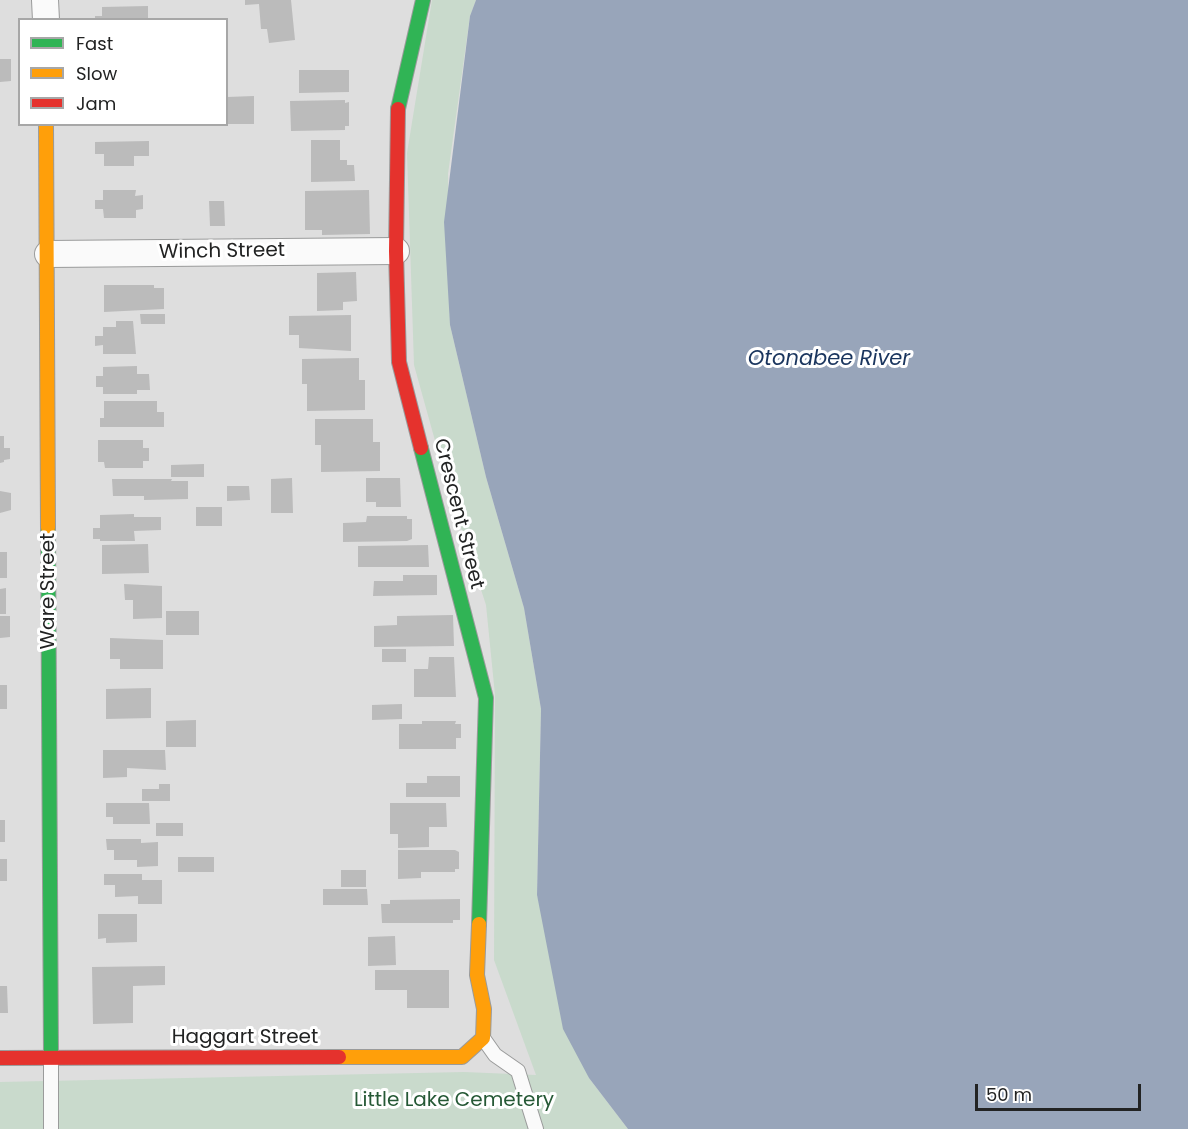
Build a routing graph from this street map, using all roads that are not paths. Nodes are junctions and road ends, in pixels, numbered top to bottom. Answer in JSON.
{"nodes":[{"id":1,"x":45,"y":0,"type":"edge"},
{"id":2,"x":423,"y":0,"type":"edge"},
{"id":3,"x":45,"y":18,"type":"edge"},
{"id":4,"x":46,"y":126,"type":"edge"},
{"id":5,"x":396,"y":251,"type":"junction"},
{"id":6,"x":48,"y":254,"type":"junction"},
{"id":7,"x":483,"y":1038,"type":"junction"},
{"id":8,"x":51,"y":1057,"type":"junction"},
{"id":9,"x":0,"y":1058,"type":"edge"},
{"id":10,"x":51,"y":1129,"type":"edge"},
{"id":11,"x":536,"y":1129,"type":"edge"}],
"edges":[{"from":1,"to":3,"type":"street"},
{"from":2,"to":5,"type":"street","name":"Crescent Street"},
{"from":4,"to":6,"type":"street","name":"Ware Street"},
{"from":5,"to":6,"type":"street","name":"Winch Street"},
{"from":5,"to":7,"type":"street","name":"Crescent Street"},
{"from":6,"to":8,"type":"street","name":"Ware Street"},
{"from":7,"to":8,"type":"street","name":"Haggart Street"},
{"from":7,"to":11,"type":"lane"},
{"from":8,"to":9,"type":"street","name":"Haggart Street"},
{"from":8,"to":10,"type":"lane"}]}
